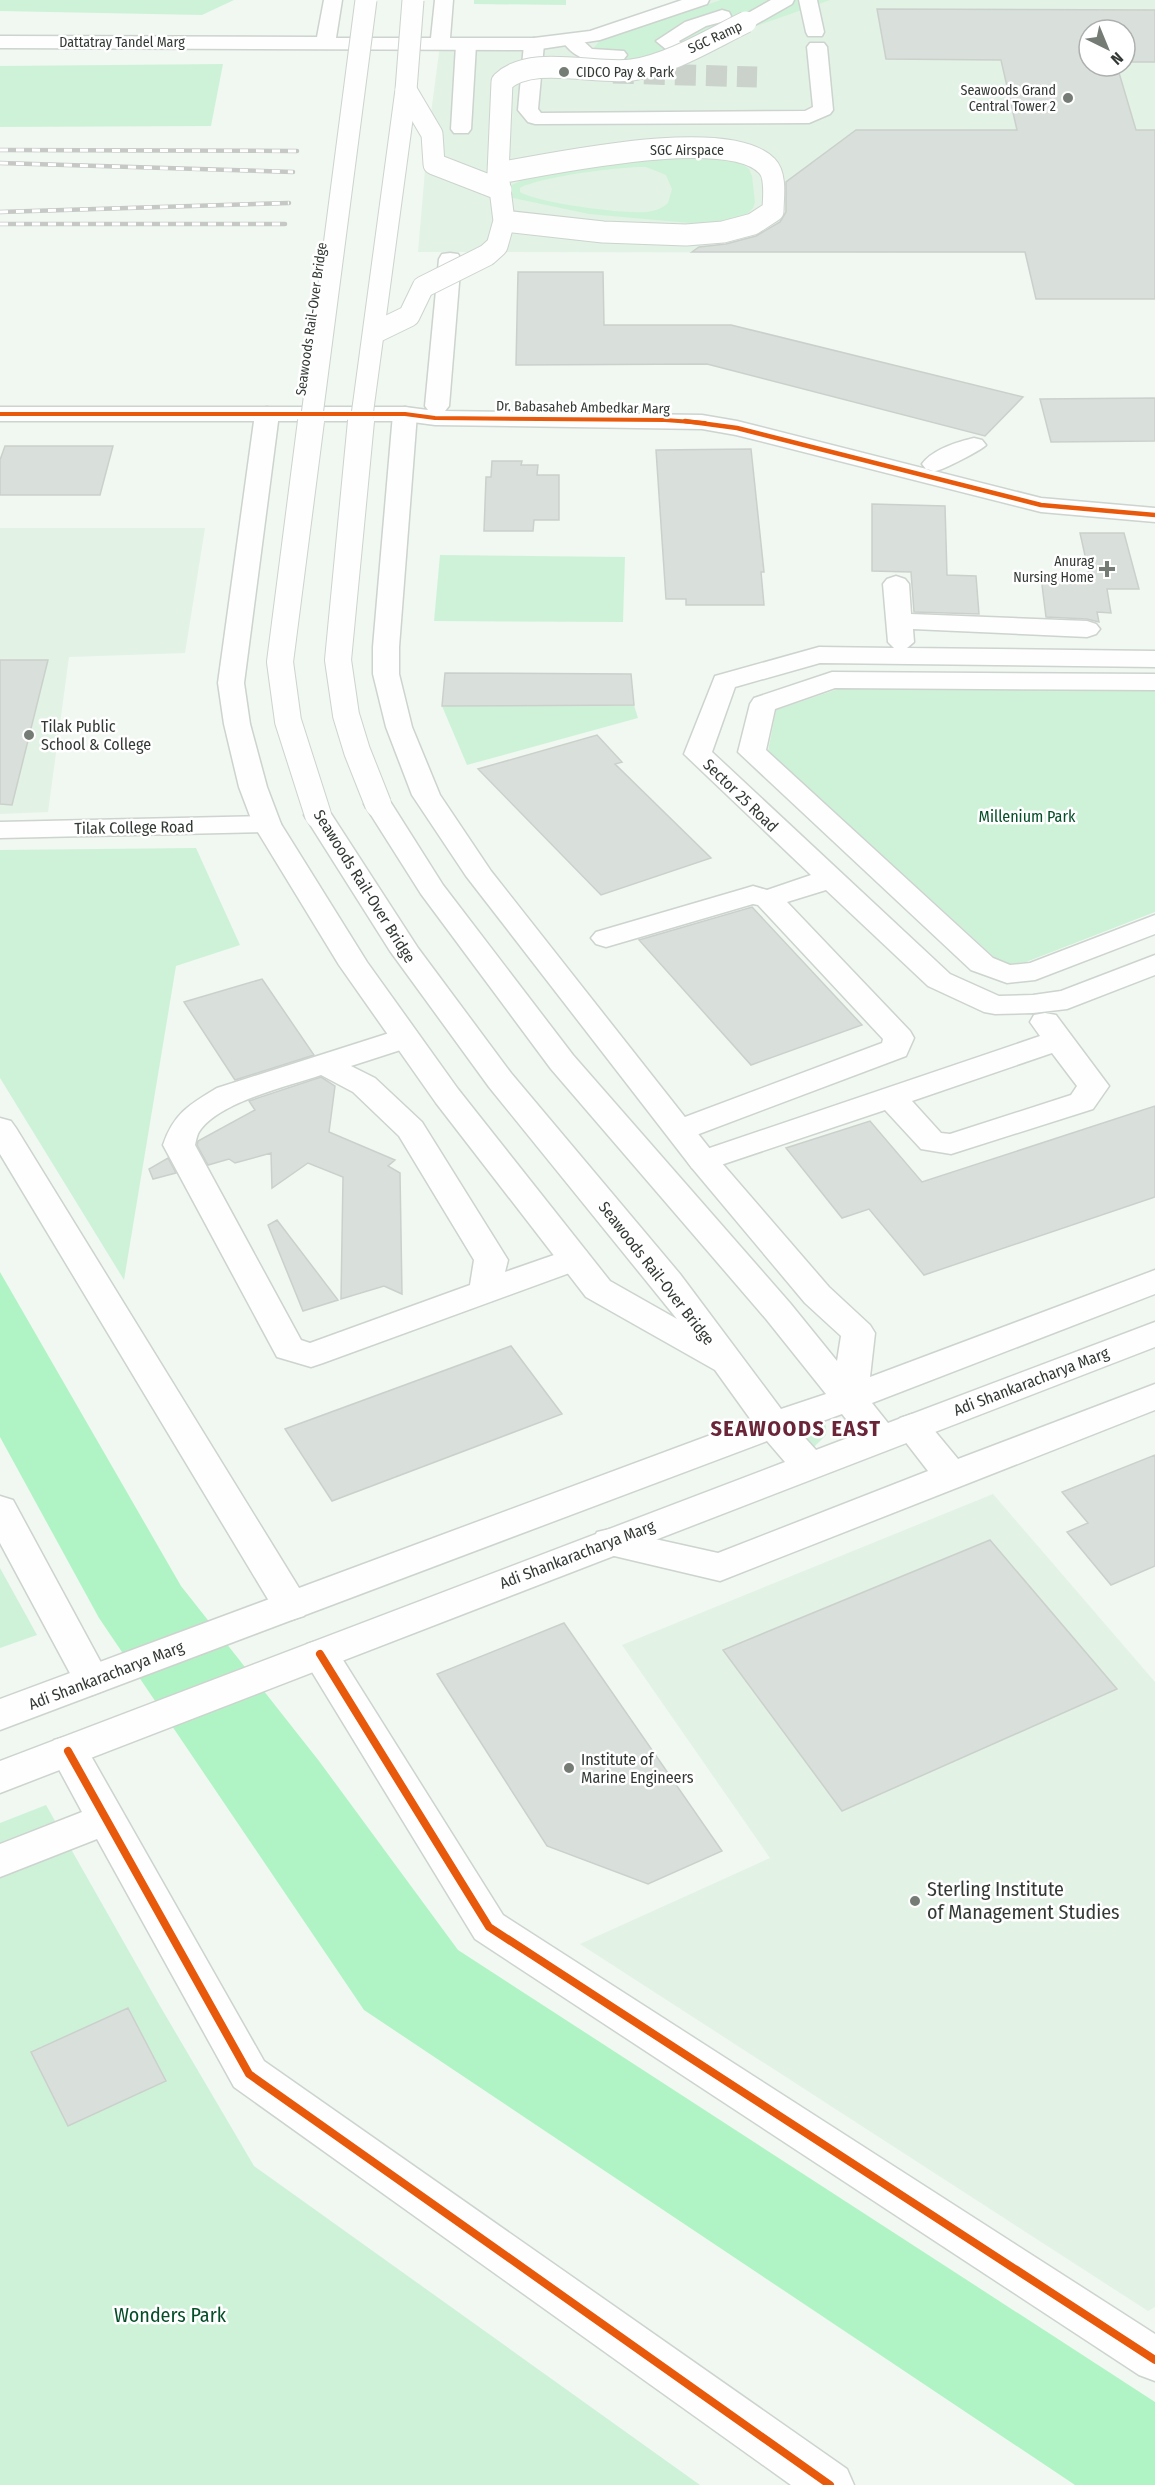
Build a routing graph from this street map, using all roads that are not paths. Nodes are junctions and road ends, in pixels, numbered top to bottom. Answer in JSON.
{"nodes":[{"id":1,"x":333,"y":0,"type":"edge"},
{"id":2,"x":366,"y":0,"type":"edge"},
{"id":3,"x":413,"y":0,"type":"edge"},
{"id":4,"x":444,"y":0,"type":"edge"},
{"id":5,"x":644,"y":0,"type":"edge"},
{"id":6,"x":703,"y":0,"type":"edge"},
{"id":7,"x":785,"y":0,"type":"edge"},
{"id":8,"x":808,"y":0,"type":"edge"},
{"id":9,"x":327,"y":37,"type":"junction"},
{"id":10,"x":441,"y":37,"type":"junction"},
{"id":11,"x":566,"y":41,"type":"junction"},
{"id":12,"x":674,"y":41,"type":"dead end"},
{"id":13,"x":0,"y":42,"type":"edge"},
{"id":14,"x":534,"y":44,"type":"junction"},
{"id":15,"x":466,"y":45,"type":"junction"},
{"id":16,"x":617,"y":55,"type":"tunnel mouth"},
{"id":17,"x":564,"y":72,"type":"dead end"},
{"id":18,"x":406,"y":90,"type":"junction"},
{"id":19,"x":544,"y":119,"type":"junction"},
{"id":20,"x":461,"y":129,"type":"dead end"},
{"id":21,"x":706,"y":141,"type":"dead end"},
{"id":22,"x":499,"y":182,"type":"junction"},
{"id":23,"x":504,"y":220,"type":"junction"},
{"id":24,"x":450,"y":259,"type":"dead end"},
{"id":25,"x":374,"y":333,"type":"junction"},
{"id":26,"x":436,"y":406,"type":"junction"},
{"id":27,"x":0,"y":414,"type":"edge"},
{"id":28,"x":267,"y":414,"type":"junction"},
{"id":29,"x":405,"y":414,"type":"junction"},
{"id":30,"x":934,"y":464,"type":"junction"},
{"id":31,"x":958,"y":470,"type":"junction"},
{"id":32,"x":1154,"y":515,"type":"edge"},
{"id":33,"x":896,"y":584,"type":"dead end"},
{"id":34,"x":900,"y":621,"type":"junction"},
{"id":35,"x":1087,"y":629,"type":"dead end"},
{"id":36,"x":903,"y":656,"type":"junction"},
{"id":37,"x":1155,"y":659,"type":"edge"},
{"id":38,"x":1155,"y":682,"type":"edge"},
{"id":39,"x":709,"y":726,"type":"junction"},
{"id":40,"x":757,"y":730,"type":"junction"},
{"id":41,"x":267,"y":824,"type":"junction"},
{"id":42,"x":0,"y":830,"type":"edge"},
{"id":43,"x":829,"y":879,"type":"junction"},
{"id":44,"x":768,"y":899,"type":"junction"},
{"id":45,"x":1155,"y":924,"type":"edge"},
{"id":46,"x":606,"y":938,"type":"dead end"},
{"id":47,"x":1155,"y":964,"type":"edge"},
{"id":48,"x":1020,"y":972,"type":"junction"},
{"id":49,"x":1033,"y":1004,"type":"junction"},
{"id":50,"x":405,"y":1038,"type":"junction"},
{"id":51,"x":1059,"y":1040,"type":"junction"},
{"id":52,"x":324,"y":1064,"type":"junction"},
{"id":53,"x":890,"y":1096,"type":"junction"},
{"id":54,"x":0,"y":1128,"type":"edge"},
{"id":55,"x":680,"y":1130,"type":"junction"},
{"id":56,"x":703,"y":1161,"type":"junction"},
{"id":57,"x":574,"y":1259,"type":"junction"},
{"id":58,"x":1155,"y":1281,"type":"edge"},
{"id":59,"x":485,"y":1292,"type":"junction"},
{"id":60,"x":1152,"y":1340,"type":"edge"},
{"id":61,"x":725,"y":1361,"type":"junction"},
{"id":62,"x":1155,"y":1396,"type":"edge"},
{"id":63,"x":849,"y":1398,"type":"junction"},
{"id":64,"x":774,"y":1425,"type":"junction"},
{"id":65,"x":897,"y":1433,"type":"junction"},
{"id":66,"x":809,"y":1466,"type":"junction"},
{"id":67,"x":952,"y":1476,"type":"junction"},
{"id":68,"x":0,"y":1509,"type":"edge"},
{"id":69,"x":610,"y":1542,"type":"junction"},
{"id":70,"x":275,"y":1612,"type":"junction"},
{"id":71,"x":305,"y":1659,"type":"junction"},
{"id":72,"x":104,"y":1675,"type":"junction"},
{"id":73,"x":0,"y":1715,"type":"edge"},
{"id":74,"x":68,"y":1751,"type":"junction"},
{"id":75,"x":0,"y":1777,"type":"edge"},
{"id":76,"x":106,"y":1819,"type":"junction"},
{"id":77,"x":0,"y":1861,"type":"edge"},
{"id":78,"x":1155,"y":2360,"type":"edge"},
{"id":79,"x":830,"y":2485,"type":"edge"}],
"edges":[{"from":1,"to":9,"type":"main road"},
{"from":2,"to":61,"type":"main road","name":"Seawoods Rail-Over Bridge","bridge":true},
{"from":3,"to":18,"type":"main road","bridge":true},
{"from":4,"to":10,"type":"main road"},
{"from":5,"to":10,"type":"main road"},
{"from":6,"to":11,"type":"main road"},
{"from":6,"to":12,"type":"main road"},
{"from":7,"to":22,"type":"main road","name":"SGC Ramp","bridge":true},
{"from":8,"to":19,"type":"main road"},
{"from":9,"to":10,"type":"main road","name":"Dattatray Tandel Marg"},
{"from":9,"to":13,"type":"main road","name":"Dattatray Tandel Marg"},
{"from":10,"to":15,"type":"main road"},
{"from":11,"to":14,"type":"main road"},
{"from":11,"to":16,"type":"main road"},
{"from":11,"to":17,"type":"main road"},
{"from":14,"to":15,"type":"main road"},
{"from":14,"to":19,"type":"main road"},
{"from":15,"to":20,"type":"main road"},
{"from":18,"to":22,"type":"main road","bridge":true},
{"from":18,"to":25,"type":"main road","bridge":true},
{"from":19,"to":21,"type":"main road"},
{"from":22,"to":23,"type":"main road","name":"SGC Ramp","bridge":true},
{"from":22,"to":23,"type":"main road","name":"SGC Airspace","bridge":true},
{"from":23,"to":25,"type":"main road","bridge":true},
{"from":24,"to":26,"type":"main road"},
{"from":25,"to":63,"type":"main road","bridge":true},
{"from":26,"to":29,"type":"main road","name":"Dr. Babasaheb Ambedkar Marg"},
{"from":26,"to":30,"type":"main road","name":"Dr. Babasaheb Ambedkar Marg"},
{"from":27,"to":28,"type":"main road","name":"Dr. Babasaheb Ambedkar Marg"},
{"from":28,"to":29,"type":"main road","name":"Dr. Babasaheb Ambedkar Marg"},
{"from":28,"to":41,"type":"main road"},
{"from":29,"to":32,"type":"main road","name":"Dr. Babasaheb Ambedkar Marg"},
{"from":29,"to":55,"type":"main road"},
{"from":30,"to":31,"type":"main road","name":"Dr. Babasaheb Ambedkar Marg"},
{"from":30,"to":31,"type":"main road"},
{"from":31,"to":32,"type":"main road","name":"Dr. Babasaheb Ambedkar Marg"},
{"from":33,"to":34,"type":"main road"},
{"from":34,"to":35,"type":"main road"},
{"from":34,"to":36,"type":"main road"},
{"from":36,"to":37,"type":"main road","name":"Sector 25 Road"},
{"from":36,"to":39,"type":"main road","name":"Sector 25 Road"},
{"from":38,"to":40,"type":"main road"},
{"from":39,"to":40,"type":"main road"},
{"from":39,"to":43,"type":"main road","name":"Sector 25 Road"},
{"from":40,"to":48,"type":"main road"},
{"from":41,"to":42,"type":"main road","name":"Tilak College Road"},
{"from":41,"to":50,"type":"main road"},
{"from":43,"to":44,"type":"main road"},
{"from":43,"to":49,"type":"main road","name":"Sector 25 Road"},
{"from":44,"to":46,"type":"main road"},
{"from":44,"to":55,"type":"main road"},
{"from":45,"to":48,"type":"main road"},
{"from":47,"to":49,"type":"main road","name":"Sector 25 Road"},
{"from":48,"to":49,"type":"main road"},
{"from":49,"to":51,"type":"main road"},
{"from":50,"to":52,"type":"main road"},
{"from":50,"to":57,"type":"main road"},
{"from":51,"to":53,"type":"main road"},
{"from":51,"to":53,"type":"main road"},
{"from":52,"to":59,"type":"main road"},
{"from":52,"to":59,"type":"main road"},
{"from":53,"to":56,"type":"main road"},
{"from":54,"to":70,"type":"main road"},
{"from":55,"to":56,"type":"main road"},
{"from":56,"to":63,"type":"main road"},
{"from":57,"to":59,"type":"main road"},
{"from":57,"to":61,"type":"main road"},
{"from":58,"to":63,"type":"main road","name":"Adi Shankaracharya Marg"},
{"from":60,"to":65,"type":"main road","name":"Adi Shankaracharya Marg"},
{"from":61,"to":64,"type":"main road","name":"Seawoods Rail-Over Bridge"},
{"from":62,"to":67,"type":"main road"},
{"from":63,"to":64,"type":"main road","name":"Adi Shankaracharya Marg"},
{"from":63,"to":65,"type":"main road"},
{"from":64,"to":66,"type":"main road","name":"Seawoods Rail-Over Bridge"},
{"from":64,"to":70,"type":"main road","name":"Adi Shankaracharya Marg"},
{"from":65,"to":66,"type":"main road","name":"Adi Shankaracharya Marg"},
{"from":65,"to":67,"type":"main road"},
{"from":66,"to":69,"type":"main road","name":"Adi Shankaracharya Marg"},
{"from":67,"to":69,"type":"main road"},
{"from":68,"to":72,"type":"main road"},
{"from":69,"to":71,"type":"main road","name":"Adi Shankaracharya Marg"},
{"from":70,"to":72,"type":"main road","name":"Adi Shankaracharya Marg"},
{"from":71,"to":74,"type":"main road","name":"Adi Shankaracharya Marg"},
{"from":71,"to":78,"type":"main road"},
{"from":72,"to":73,"type":"main road","name":"Adi Shankaracharya Marg"},
{"from":74,"to":75,"type":"main road","name":"Adi Shankaracharya Marg"},
{"from":74,"to":76,"type":"main road"},
{"from":76,"to":77,"type":"main road"},
{"from":76,"to":79,"type":"main road"}]}
